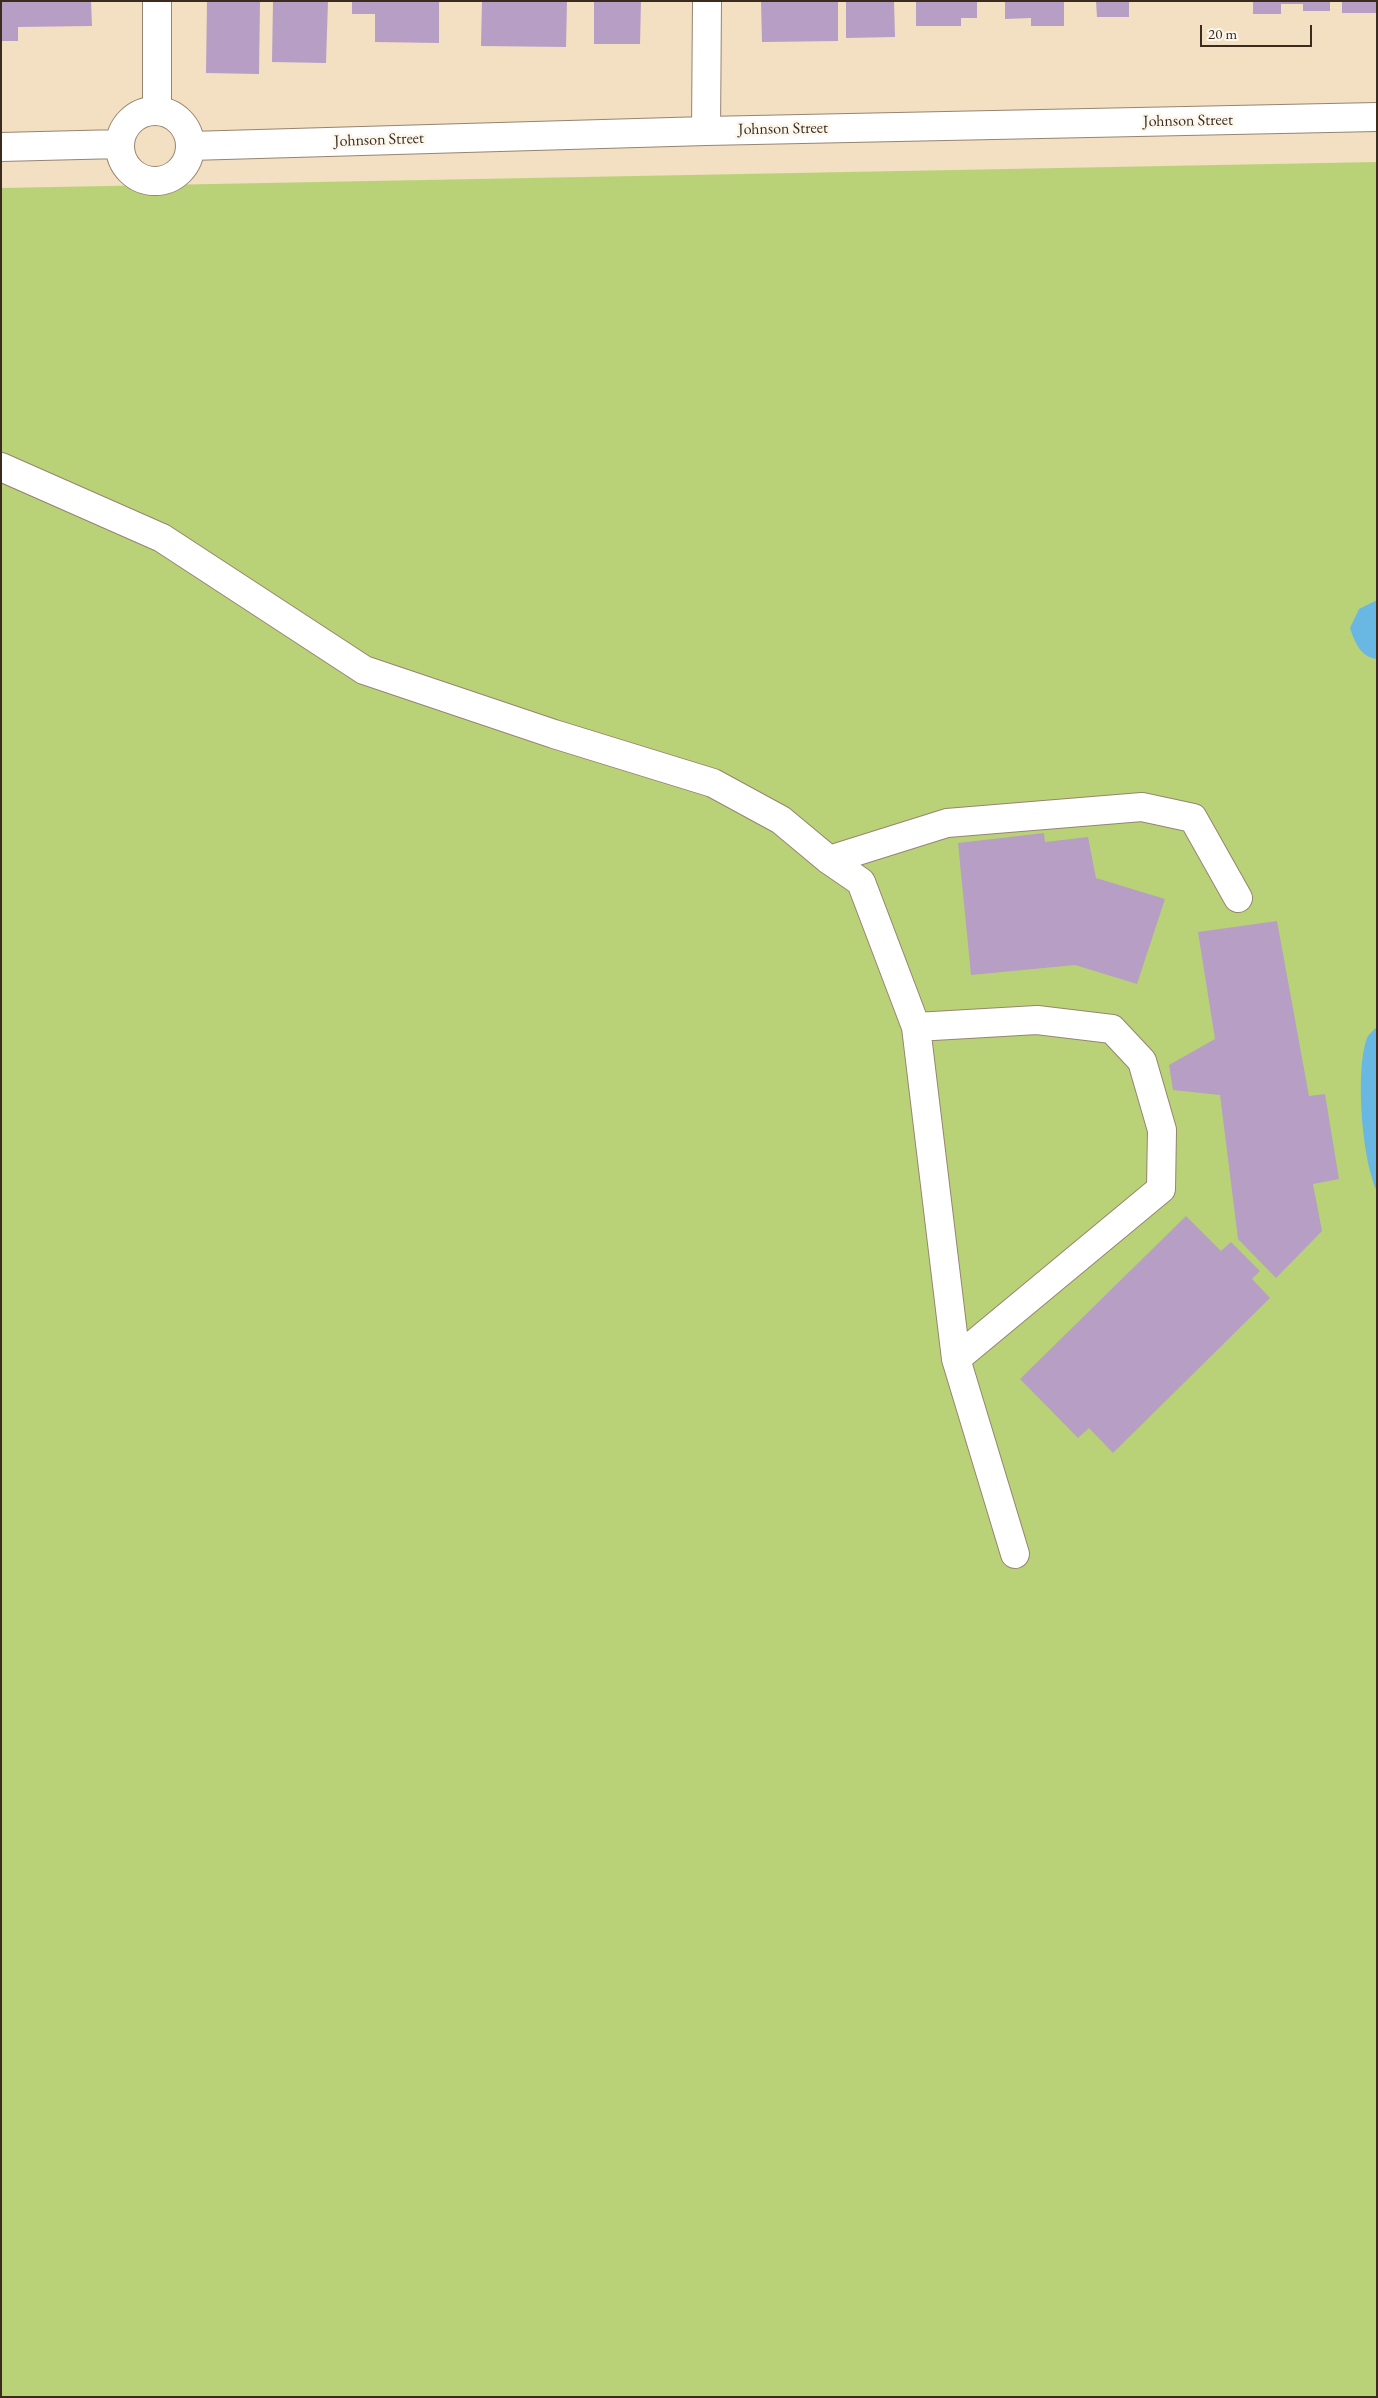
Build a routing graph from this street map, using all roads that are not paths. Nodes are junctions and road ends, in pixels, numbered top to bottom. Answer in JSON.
{"nodes":[{"id":1,"x":157,"y":1,"type":"edge"},
{"id":2,"x":707,"y":1,"type":"edge"},
{"id":3,"x":157,"y":111,"type":"junction"},
{"id":4,"x":1377,"y":117,"type":"edge"},
{"id":5,"x":706,"y":131,"type":"junction"},
{"id":6,"x":120,"y":144,"type":"junction"},
{"id":7,"x":1,"y":146,"type":"edge"},
{"id":8,"x":190,"y":146,"type":"junction"},
{"id":9,"x":1,"y":467,"type":"edge"},
{"id":10,"x":829,"y":860,"type":"junction"},
{"id":11,"x":1238,"y":898,"type":"dead end"},
{"id":12,"x":916,"y":1027,"type":"junction"},
{"id":13,"x":956,"y":1359,"type":"junction"},
{"id":14,"x":1015,"y":1554,"type":"dead end"}],
"edges":[{"from":1,"to":3,"type":"street"},
{"from":2,"to":5,"type":"street"},
{"from":3,"to":6,"type":"street"},
{"from":3,"to":8,"type":"street"},
{"from":4,"to":5,"type":"street","name":"Johnson Street"},
{"from":5,"to":8,"type":"street","name":"Johnson Street"},
{"from":6,"to":7,"type":"street"},
{"from":6,"to":8,"type":"street"},
{"from":9,"to":10,"type":"street"},
{"from":10,"to":11,"type":"street"},
{"from":10,"to":12,"type":"street"},
{"from":12,"to":13,"type":"street"},
{"from":12,"to":13,"type":"street"},
{"from":13,"to":14,"type":"street"}]}
